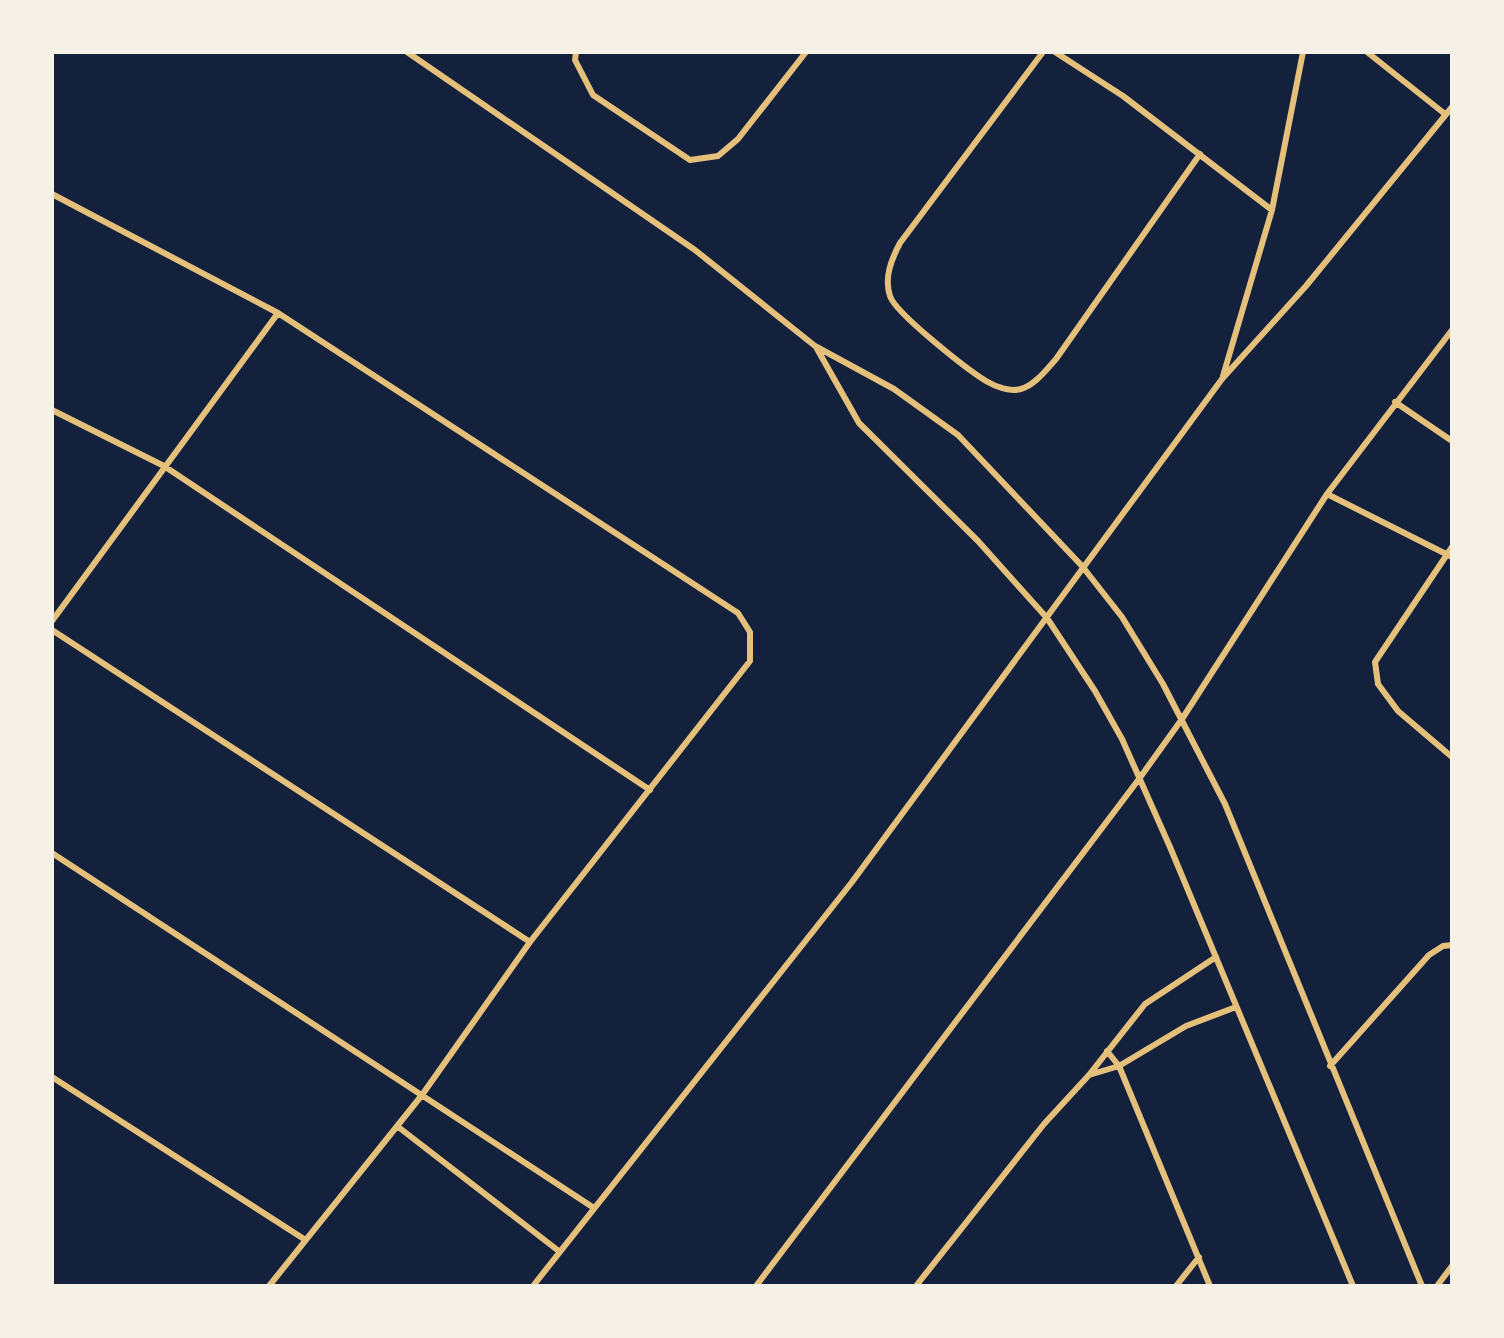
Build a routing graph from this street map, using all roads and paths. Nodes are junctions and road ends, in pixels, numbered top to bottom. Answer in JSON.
{"nodes":[{"id":1,"x":407,"y":52,"type":"edge"},
{"id":2,"x":576,"y":52,"type":"edge"},
{"id":3,"x":806,"y":52,"type":"edge"},
{"id":4,"x":1043,"y":52,"type":"edge"},
{"id":5,"x":1055,"y":52,"type":"edge"},
{"id":6,"x":1303,"y":52,"type":"edge"},
{"id":7,"x":1367,"y":52,"type":"edge"},
{"id":8,"x":1452,"y":107,"type":"edge"},
{"id":9,"x":1445,"y":114,"type":"junction"},
{"id":10,"x":1200,"y":154,"type":"junction"},
{"id":11,"x":52,"y":194,"type":"edge"},
{"id":12,"x":1272,"y":210,"type":"junction"},
{"id":13,"x":278,"y":313,"type":"junction"},
{"id":14,"x":1452,"y":330,"type":"edge"},
{"id":15,"x":815,"y":346,"type":"junction"},
{"id":16,"x":1222,"y":379,"type":"junction"},
{"id":17,"x":1395,"y":402,"type":"junction"},
{"id":18,"x":52,"y":410,"type":"edge"},
{"id":19,"x":1452,"y":441,"type":"edge"},
{"id":20,"x":164,"y":466,"type":"junction"},
{"id":21,"x":1327,"y":494,"type":"junction"},
{"id":22,"x":1452,"y":547,"type":"edge"},
{"id":23,"x":1449,"y":556,"type":"edge"},
{"id":24,"x":1082,"y":567,"type":"junction"},
{"id":25,"x":1047,"y":618,"type":"junction"},
{"id":26,"x":52,"y":621,"type":"edge"},
{"id":27,"x":52,"y":630,"type":"edge"},
{"id":28,"x":1182,"y":719,"type":"junction"},
{"id":29,"x":1452,"y":757,"type":"edge"},
{"id":30,"x":1139,"y":779,"type":"junction"},
{"id":31,"x":650,"y":790,"type":"junction"},
{"id":32,"x":52,"y":853,"type":"edge"},
{"id":33,"x":530,"y":942,"type":"junction"},
{"id":34,"x":1452,"y":945,"type":"edge"},
{"id":35,"x":1216,"y":957,"type":"junction"},
{"id":36,"x":1236,"y":1007,"type":"junction"},
{"id":37,"x":1107,"y":1051,"type":"junction"},
{"id":38,"x":1119,"y":1066,"type":"junction"},
{"id":39,"x":1330,"y":1066,"type":"junction"},
{"id":40,"x":1089,"y":1075,"type":"junction"},
{"id":41,"x":52,"y":1077,"type":"edge"},
{"id":42,"x":422,"y":1095,"type":"junction"},
{"id":43,"x":397,"y":1126,"type":"junction"},
{"id":44,"x":594,"y":1208,"type":"junction"},
{"id":45,"x":304,"y":1239,"type":"junction"},
{"id":46,"x":560,"y":1252,"type":"junction"},
{"id":47,"x":1199,"y":1257,"type":"junction"},
{"id":48,"x":1452,"y":1266,"type":"edge"},
{"id":49,"x":269,"y":1286,"type":"edge"},
{"id":50,"x":533,"y":1286,"type":"edge"},
{"id":51,"x":756,"y":1286,"type":"edge"},
{"id":52,"x":916,"y":1286,"type":"edge"},
{"id":53,"x":1176,"y":1286,"type":"edge"},
{"id":54,"x":1210,"y":1286,"type":"edge"},
{"id":55,"x":1353,"y":1286,"type":"edge"},
{"id":56,"x":1422,"y":1286,"type":"edge"},
{"id":57,"x":1437,"y":1286,"type":"edge"}],
"edges":[{"from":1,"to":15,"type":"street"},
{"from":2,"to":3,"type":"street"},
{"from":4,"to":10,"type":"street"},
{"from":5,"to":10,"type":"street"},
{"from":6,"to":12,"type":"street"},
{"from":7,"to":9,"type":"street"},
{"from":8,"to":9,"type":"street"},
{"from":9,"to":16,"type":"street"},
{"from":10,"to":12,"type":"street"},
{"from":11,"to":13,"type":"street"},
{"from":12,"to":16,"type":"street"},
{"from":13,"to":20,"type":"street"},
{"from":13,"to":31,"type":"street"},
{"from":14,"to":17,"type":"street"},
{"from":15,"to":24,"type":"street"},
{"from":15,"to":25,"type":"street"},
{"from":16,"to":24,"type":"street"},
{"from":17,"to":19,"type":"street"},
{"from":17,"to":21,"type":"street"},
{"from":18,"to":20,"type":"street"},
{"from":20,"to":26,"type":"street"},
{"from":20,"to":31,"type":"street"},
{"from":21,"to":23,"type":"street"},
{"from":21,"to":28,"type":"street"},
{"from":22,"to":23,"type":"street"},
{"from":23,"to":29,"type":"street"},
{"from":24,"to":25,"type":"street"},
{"from":24,"to":28,"type":"street"},
{"from":25,"to":30,"type":"street"},
{"from":25,"to":44,"type":"street"},
{"from":27,"to":33,"type":"street"},
{"from":28,"to":30,"type":"street"},
{"from":28,"to":39,"type":"street"},
{"from":30,"to":35,"type":"street"},
{"from":30,"to":51,"type":"street"},
{"from":31,"to":33,"type":"street"},
{"from":32,"to":42,"type":"street"},
{"from":33,"to":42,"type":"street"},
{"from":34,"to":39,"type":"street"},
{"from":35,"to":36,"type":"street"},
{"from":35,"to":37,"type":"street"},
{"from":36,"to":38,"type":"street"},
{"from":36,"to":55,"type":"street"},
{"from":37,"to":38,"type":"street"},
{"from":37,"to":40,"type":"street"},
{"from":38,"to":40,"type":"street"},
{"from":38,"to":47,"type":"street"},
{"from":39,"to":56,"type":"street"},
{"from":40,"to":52,"type":"street"},
{"from":41,"to":45,"type":"street"},
{"from":42,"to":43,"type":"street"},
{"from":42,"to":44,"type":"street"},
{"from":43,"to":45,"type":"street"},
{"from":43,"to":46,"type":"street"},
{"from":44,"to":46,"type":"street"},
{"from":45,"to":49,"type":"street"},
{"from":46,"to":50,"type":"street"},
{"from":47,"to":53,"type":"street"},
{"from":47,"to":54,"type":"street"},
{"from":48,"to":57,"type":"street"}]}
